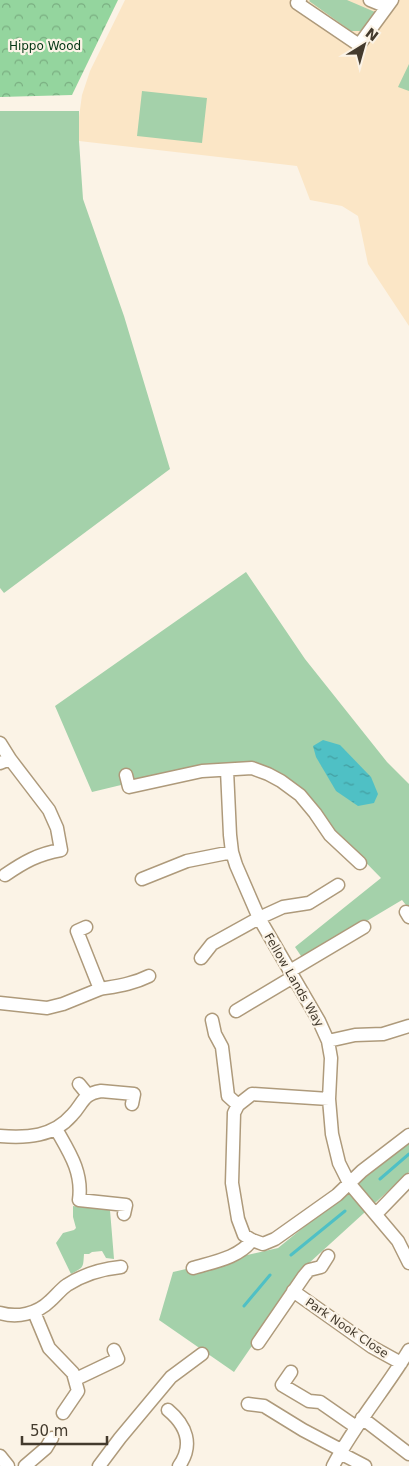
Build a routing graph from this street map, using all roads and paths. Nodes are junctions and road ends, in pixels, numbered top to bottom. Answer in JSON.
{"nodes":[{"id":1,"x":300,"y":0,"type":"edge"},
{"id":2,"x":370,"y":0,"type":"edge"},
{"id":3,"x":390,"y":3,"type":"edge"},
{"id":4,"x":0,"y":743,"type":"edge"},
{"id":5,"x":5,"y":761,"type":"edge"},
{"id":6,"x":226,"y":770,"type":"junction"},
{"id":7,"x":126,"y":775,"type":"dead end"},
{"id":8,"x":232,"y":852,"type":"junction"},
{"id":9,"x":360,"y":863,"type":"dead end"},
{"id":10,"x":5,"y":875,"type":"dead end"},
{"id":11,"x":142,"y":879,"type":"dead end"},
{"id":12,"x":338,"y":885,"type":"dead end"},
{"id":13,"x":259,"y":918,"type":"junction"},
{"id":14,"x":86,"y":927,"type":"dead end"},
{"id":15,"x":364,"y":927,"type":"dead end"},
{"id":16,"x":201,"y":958,"type":"dead end"},
{"id":17,"x":291,"y":974,"type":"junction"},
{"id":18,"x":149,"y":976,"type":"dead end"},
{"id":19,"x":100,"y":989,"type":"junction"},
{"id":20,"x":0,"y":1003,"type":"edge"},
{"id":21,"x":236,"y":1011,"type":"dead end"},
{"id":22,"x":212,"y":1020,"type":"dead end"},
{"id":23,"x":409,"y":1026,"type":"edge"},
{"id":24,"x":328,"y":1040,"type":"junction"},
{"id":25,"x":79,"y":1084,"type":"dead end"},
{"id":26,"x":88,"y":1095,"type":"junction"},
{"id":27,"x":329,"y":1099,"type":"junction"},
{"id":28,"x":132,"y":1104,"type":"dead end"},
{"id":29,"x":238,"y":1105,"type":"junction"},
{"id":30,"x":56,"y":1129,"type":"junction"},
{"id":31,"x":409,"y":1135,"type":"edge"},
{"id":32,"x":0,"y":1136,"type":"edge"},
{"id":33,"x":409,"y":1180,"type":"edge"},
{"id":34,"x":349,"y":1183,"type":"junction"},
{"id":35,"x":124,"y":1214,"type":"dead end"},
{"id":36,"x":376,"y":1214,"type":"junction"},
{"id":37,"x":252,"y":1240,"type":"junction"},
{"id":38,"x":328,"y":1256,"type":"dead end"},
{"id":39,"x":409,"y":1263,"type":"edge"},
{"id":40,"x":121,"y":1267,"type":"dead end"},
{"id":41,"x":193,"y":1268,"type":"dead end"},
{"id":42,"x":293,"y":1291,"type":"junction"},
{"id":43,"x":34,"y":1312,"type":"junction"},
{"id":44,"x":0,"y":1313,"type":"edge"},
{"id":45,"x":258,"y":1343,"type":"dead end"},
{"id":46,"x":114,"y":1350,"type":"dead end"},
{"id":47,"x":409,"y":1350,"type":"edge"},
{"id":48,"x":202,"y":1354,"type":"dead end"},
{"id":49,"x":401,"y":1363,"type":"junction"},
{"id":50,"x":291,"y":1372,"type":"dead end"},
{"id":51,"x":77,"y":1385,"type":"junction"},
{"id":52,"x":248,"y":1404,"type":"dead end"},
{"id":53,"x":168,"y":1410,"type":"dead end"},
{"id":54,"x":63,"y":1413,"type":"dead end"},
{"id":55,"x":359,"y":1422,"type":"junction"},
{"id":56,"x":52,"y":1438,"type":"dead end"},
{"id":57,"x":340,"y":1451,"type":"junction"},
{"id":58,"x":409,"y":1454,"type":"edge"},
{"id":59,"x":0,"y":1456,"type":"edge"},
{"id":60,"x":181,"y":1463,"type":"edge"},
{"id":61,"x":8,"y":1466,"type":"edge"},
{"id":62,"x":25,"y":1466,"type":"edge"},
{"id":63,"x":99,"y":1466,"type":"edge"},
{"id":64,"x":333,"y":1466,"type":"edge"},
{"id":65,"x":365,"y":1466,"type":"edge"}],
"edges":[{"from":1,"to":3,"type":"street"},
{"from":2,"to":3,"type":"street"},
{"from":4,"to":5,"type":"street"},
{"from":5,"to":10,"type":"street"},
{"from":6,"to":7,"type":"street"},
{"from":6,"to":8,"type":"street","name":"Fellow Lands Way"},
{"from":6,"to":9,"type":"street"},
{"from":8,"to":11,"type":"street"},
{"from":8,"to":13,"type":"street","name":"Fellow Lands Way"},
{"from":12,"to":13,"type":"street"},
{"from":13,"to":16,"type":"street"},
{"from":13,"to":17,"type":"street","name":"Fellow Lands Way"},
{"from":14,"to":19,"type":"street"},
{"from":15,"to":17,"type":"street"},
{"from":17,"to":21,"type":"street"},
{"from":17,"to":24,"type":"street","name":"Fellow Lands Way"},
{"from":18,"to":19,"type":"street"},
{"from":19,"to":20,"type":"street"},
{"from":22,"to":29,"type":"street"},
{"from":23,"to":24,"type":"street"},
{"from":24,"to":27,"type":"street","name":"Fellow Lands Way"},
{"from":25,"to":26,"type":"street"},
{"from":26,"to":28,"type":"street"},
{"from":26,"to":30,"type":"street"},
{"from":27,"to":29,"type":"street"},
{"from":27,"to":34,"type":"street","name":"Fellow Lands Way"},
{"from":29,"to":37,"type":"street"},
{"from":30,"to":32,"type":"street"},
{"from":30,"to":35,"type":"street"},
{"from":31,"to":34,"type":"street"},
{"from":33,"to":36,"type":"street"},
{"from":34,"to":36,"type":"street","name":"Fellow Lands Way"},
{"from":34,"to":37,"type":"street"},
{"from":36,"to":39,"type":"street","name":"Fellow Lands Way"},
{"from":37,"to":41,"type":"street"},
{"from":38,"to":42,"type":"street","name":"Park Nook Close"},
{"from":40,"to":43,"type":"street"},
{"from":42,"to":45,"type":"street","name":"Park Nook Close"},
{"from":42,"to":49,"type":"street","name":"Park Nook Close"},
{"from":43,"to":44,"type":"street"},
{"from":43,"to":51,"type":"street"},
{"from":46,"to":51,"type":"street"},
{"from":47,"to":49,"type":"street"},
{"from":48,"to":63,"type":"street"},
{"from":49,"to":55,"type":"street"},
{"from":50,"to":55,"type":"street"},
{"from":51,"to":54,"type":"street"},
{"from":52,"to":57,"type":"street"},
{"from":53,"to":60,"type":"street"},
{"from":55,"to":57,"type":"street"},
{"from":55,"to":58,"type":"street"},
{"from":56,"to":62,"type":"street"},
{"from":57,"to":64,"type":"street"},
{"from":57,"to":65,"type":"street"},
{"from":59,"to":61,"type":"street"}]}
